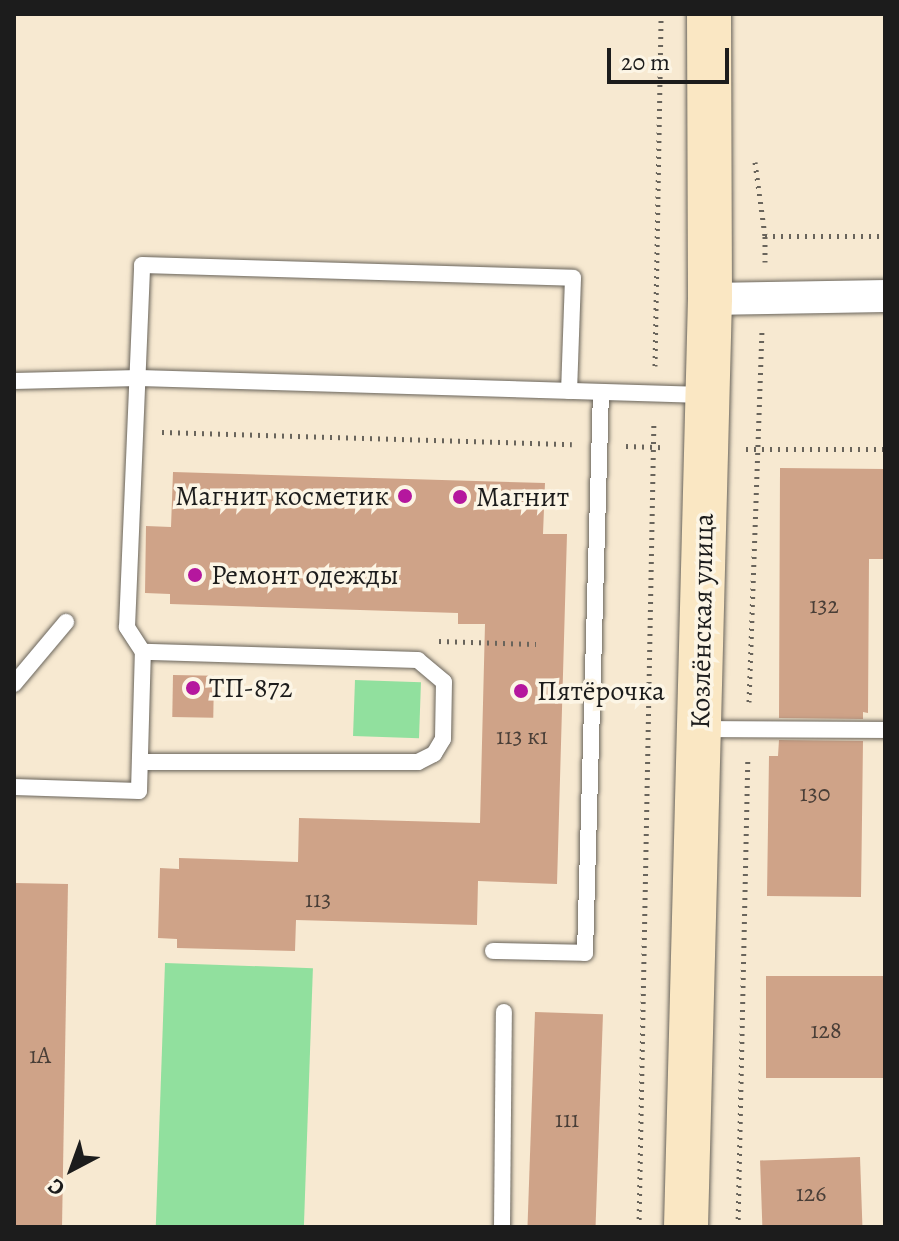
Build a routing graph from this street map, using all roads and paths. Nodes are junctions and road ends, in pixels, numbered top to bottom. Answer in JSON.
{"nodes":[{"id":1,"x":661,"y":14,"type":"edge"},
{"id":2,"x":709,"y":14,"type":"edge"},
{"id":3,"x":753,"y":149,"type":"dead end"},
{"id":4,"x":765,"y":236,"type":"junction"},
{"id":5,"x":885,"y":236,"type":"edge"},
{"id":6,"x":885,"y":296,"type":"edge"},
{"id":7,"x":763,"y":298,"type":"junction"},
{"id":8,"x":710,"y":299,"type":"junction"},
{"id":9,"x":139,"y":378,"type":"junction"},
{"id":10,"x":14,"y":381,"type":"edge"},
{"id":11,"x":569,"y":391,"type":"junction"},
{"id":12,"x":601,"y":392,"type":"junction"},
{"id":13,"x":654,"y":394,"type":"junction"},
{"id":14,"x":708,"y":395,"type":"junction"},
{"id":15,"x":136,"y":431,"type":"junction"},
{"id":16,"x":600,"y":445,"type":"junction"},
{"id":17,"x":653,"y":447,"type":"junction"},
{"id":18,"x":706,"y":448,"type":"junction"},
{"id":19,"x":885,"y":449,"type":"edge"},
{"id":20,"x":757,"y":450,"type":"junction"},
{"id":21,"x":66,"y":622,"type":"dead end"},
{"id":22,"x":536,"y":644,"type":"dead end"},
{"id":23,"x":143,"y":652,"type":"junction"},
{"id":24,"x":418,"y":660,"type":"junction"},
{"id":25,"x":14,"y":684,"type":"edge"},
{"id":26,"x":749,"y":728,"type":"junction"},
{"id":27,"x":699,"y":729,"type":"junction"},
{"id":28,"x":885,"y":730,"type":"edge"},
{"id":29,"x":140,"y":762,"type":"junction"},
{"id":30,"x":14,"y":787,"type":"edge"},
{"id":31,"x":493,"y":951,"type":"dead end"},
{"id":32,"x":504,"y":1012,"type":"dead end"},
{"id":33,"x":502,"y":1227,"type":"edge"},
{"id":34,"x":639,"y":1227,"type":"edge"},
{"id":35,"x":686,"y":1227,"type":"edge"},
{"id":36,"x":738,"y":1227,"type":"edge"}],
"edges":[{"from":1,"to":13,"type":"path"},
{"from":2,"to":8,"type":"street","name":"Козлёнская улица"},
{"from":3,"to":4,"type":"path"},
{"from":4,"to":5,"type":"path"},
{"from":4,"to":7,"type":"path"},
{"from":6,"to":7,"type":"street"},
{"from":7,"to":8,"type":"street"},
{"from":7,"to":20,"type":"path"},
{"from":8,"to":14,"type":"street","name":"Козлёнская улица"},
{"from":9,"to":10,"type":"lane"},
{"from":9,"to":11,"type":"lane"},
{"from":9,"to":11,"type":"lane"},
{"from":9,"to":15,"type":"lane"},
{"from":11,"to":12,"type":"lane"},
{"from":12,"to":13,"type":"lane"},
{"from":12,"to":16,"type":"lane"},
{"from":13,"to":14,"type":"lane"},
{"from":13,"to":17,"type":"path"},
{"from":14,"to":18,"type":"street","name":"Козлёнская улица"},
{"from":15,"to":16,"type":"path"},
{"from":15,"to":23,"type":"lane"},
{"from":16,"to":17,"type":"path"},
{"from":16,"to":31,"type":"lane"},
{"from":17,"to":18,"type":"path"},
{"from":17,"to":34,"type":"path"},
{"from":18,"to":20,"type":"path"},
{"from":18,"to":27,"type":"street","name":"Козлёнская улица"},
{"from":19,"to":20,"type":"path"},
{"from":20,"to":26,"type":"path"},
{"from":21,"to":25,"type":"lane"},
{"from":22,"to":24,"type":"path"},
{"from":23,"to":24,"type":"lane"},
{"from":23,"to":29,"type":"lane"},
{"from":24,"to":29,"type":"lane"},
{"from":26,"to":27,"type":"lane"},
{"from":26,"to":28,"type":"lane"},
{"from":26,"to":36,"type":"path"},
{"from":27,"to":35,"type":"street","name":"Козлёнская улица"},
{"from":29,"to":30,"type":"lane"},
{"from":32,"to":33,"type":"lane"}]}
